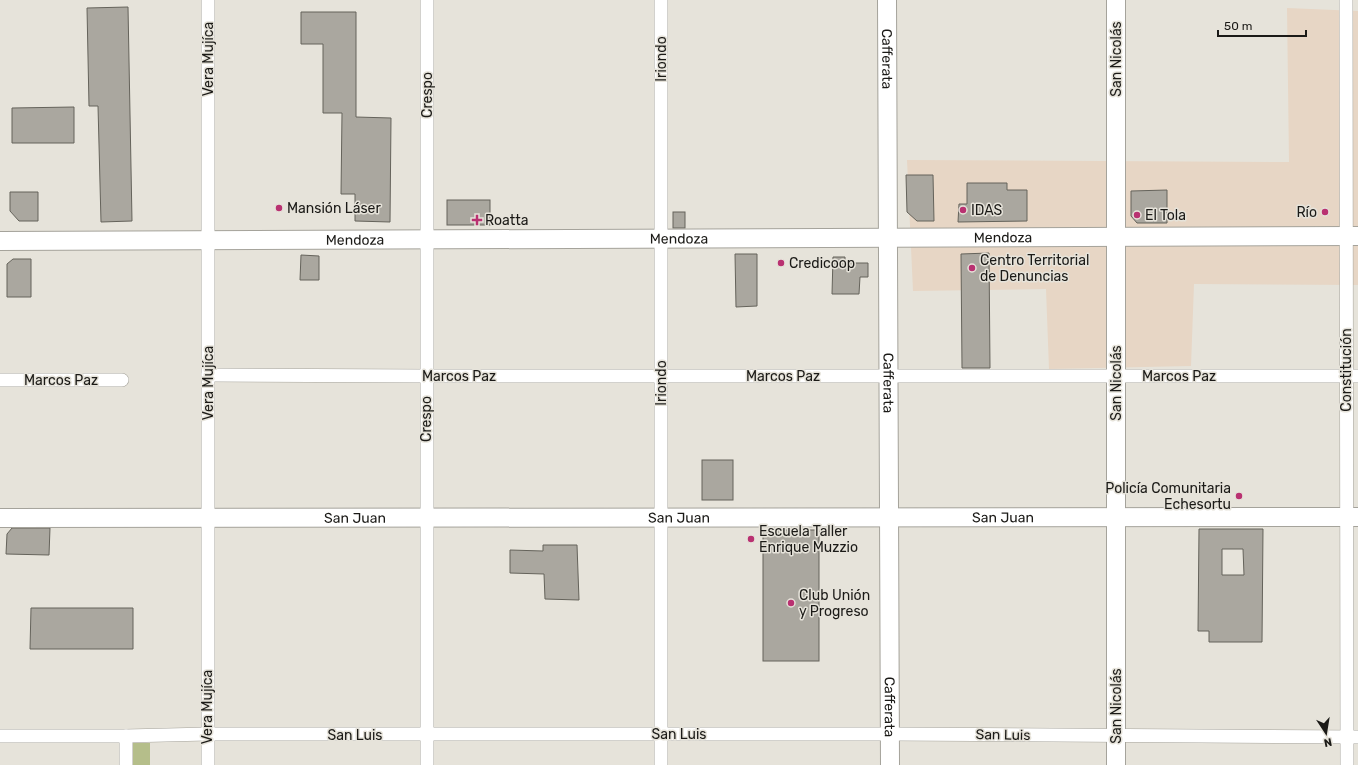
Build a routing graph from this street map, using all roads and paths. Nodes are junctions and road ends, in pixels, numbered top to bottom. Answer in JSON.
{"nodes":[{"id":1,"x":208,"y":0,"type":"edge"},
{"id":2,"x":427,"y":0,"type":"edge"},
{"id":3,"x":661,"y":0,"type":"edge"},
{"id":4,"x":887,"y":0,"type":"edge"},
{"id":5,"x":1116,"y":0,"type":"edge"},
{"id":6,"x":1346,"y":0,"type":"edge"},
{"id":7,"x":1116,"y":236,"type":"junction"},
{"id":8,"x":1352,"y":236,"type":"edge"},
{"id":9,"x":888,"y":237,"type":"junction"},
{"id":10,"x":661,"y":238,"type":"junction"},
{"id":11,"x":427,"y":239,"type":"junction"},
{"id":12,"x":208,"y":240,"type":"junction"},
{"id":13,"x":0,"y":241,"type":"edge"},
{"id":14,"x":208,"y":375,"type":"junction"},
{"id":15,"x":426,"y":376,"type":"junction"},
{"id":16,"x":661,"y":376,"type":"junction"},
{"id":17,"x":889,"y":376,"type":"junction"},
{"id":18,"x":1116,"y":376,"type":"junction"},
{"id":19,"x":1352,"y":376,"type":"edge"},
{"id":20,"x":0,"y":380,"type":"edge"},
{"id":21,"x":122,"y":380,"type":"dead end"},
{"id":22,"x":890,"y":517,"type":"junction"},
{"id":23,"x":1117,"y":517,"type":"junction"},
{"id":24,"x":1352,"y":517,"type":"edge"},
{"id":25,"x":0,"y":518,"type":"edge"},
{"id":26,"x":207,"y":518,"type":"junction"},
{"id":27,"x":426,"y":518,"type":"junction"},
{"id":28,"x":662,"y":518,"type":"junction"},
{"id":29,"x":207,"y":734,"type":"junction"},
{"id":30,"x":660,"y":734,"type":"junction"},
{"id":31,"x":890,"y":734,"type":"junction"},
{"id":32,"x":426,"y":735,"type":"junction"},
{"id":33,"x":0,"y":736,"type":"edge"},
{"id":34,"x":126,"y":736,"type":"junction"},
{"id":35,"x":1116,"y":736,"type":"junction"},
{"id":36,"x":1352,"y":737,"type":"edge"},
{"id":37,"x":126,"y":765,"type":"edge"},
{"id":38,"x":208,"y":765,"type":"edge"},
{"id":39,"x":427,"y":765,"type":"edge"},
{"id":40,"x":661,"y":765,"type":"edge"},
{"id":41,"x":890,"y":765,"type":"edge"},
{"id":42,"x":1116,"y":765,"type":"edge"},
{"id":43,"x":1347,"y":765,"type":"edge"}],
"edges":[{"from":1,"to":12,"type":"street","name":"Vera Mujíca"},
{"from":2,"to":11,"type":"street","name":"Crespo"},
{"from":3,"to":10,"type":"street","name":"Iriondo"},
{"from":4,"to":9,"type":"main road","name":"Cafferata"},
{"from":5,"to":7,"type":"main road","name":"San Nicolás"},
{"from":6,"to":8,"type":"street","name":"Constitución"},
{"from":7,"to":8,"type":"main road","name":"Mendoza"},
{"from":7,"to":9,"type":"main road","name":"Mendoza"},
{"from":7,"to":18,"type":"main road","name":"San Nicolás"},
{"from":8,"to":19,"type":"street","name":"Constitución"},
{"from":9,"to":10,"type":"main road","name":"Mendoza"},
{"from":9,"to":17,"type":"main road","name":"Cafferata"},
{"from":10,"to":11,"type":"main road","name":"Mendoza"},
{"from":10,"to":16,"type":"street","name":"Iriondo"},
{"from":11,"to":12,"type":"main road","name":"Mendoza"},
{"from":11,"to":15,"type":"street","name":"Crespo"},
{"from":12,"to":13,"type":"main road","name":"Mendoza"},
{"from":12,"to":14,"type":"street","name":"Vera Mujíca"},
{"from":14,"to":15,"type":"street","name":"Marcos Paz"},
{"from":14,"to":26,"type":"street","name":"Vera Mujíca"},
{"from":15,"to":16,"type":"street","name":"Marcos Paz"},
{"from":15,"to":27,"type":"street","name":"Crespo"},
{"from":16,"to":17,"type":"street","name":"Marcos Paz"},
{"from":16,"to":28,"type":"street","name":"Iriondo"},
{"from":17,"to":18,"type":"street","name":"Marcos Paz"},
{"from":17,"to":22,"type":"main road","name":"Cafferata"},
{"from":18,"to":19,"type":"street","name":"Marcos Paz"},
{"from":18,"to":23,"type":"main road","name":"San Nicolás"},
{"from":19,"to":24,"type":"street","name":"Constitución"},
{"from":20,"to":21,"type":"street","name":"Marcos Paz"},
{"from":22,"to":23,"type":"main road","name":"San Juan"},
{"from":22,"to":28,"type":"main road","name":"San Juan"},
{"from":22,"to":31,"type":"main road","name":"Cafferata"},
{"from":23,"to":24,"type":"main road","name":"San Juan"},
{"from":23,"to":35,"type":"main road","name":"San Nicolás"},
{"from":24,"to":36,"type":"street","name":"Constitución"},
{"from":25,"to":26,"type":"main road","name":"San Juan"},
{"from":26,"to":27,"type":"main road","name":"San Juan"},
{"from":26,"to":29,"type":"street","name":"Vera Mujíca"},
{"from":27,"to":28,"type":"main road","name":"San Juan"},
{"from":27,"to":32,"type":"street","name":"Crespo"},
{"from":28,"to":30,"type":"street","name":"Iriondo"},
{"from":29,"to":32,"type":"street","name":"San Luis"},
{"from":29,"to":34,"type":"street","name":"San Luis"},
{"from":29,"to":38,"type":"street","name":"Vera Mujíca"},
{"from":30,"to":31,"type":"street","name":"San Luis"},
{"from":30,"to":32,"type":"street","name":"San Luis"},
{"from":30,"to":40,"type":"street","name":"Iriondo"},
{"from":31,"to":35,"type":"street","name":"San Luis"},
{"from":31,"to":41,"type":"main road","name":"Cafferata"},
{"from":32,"to":39,"type":"street","name":"Crespo"},
{"from":33,"to":34,"type":"street","name":"San Luis"},
{"from":34,"to":37,"type":"street"},
{"from":35,"to":36,"type":"street","name":"San Luis"},
{"from":35,"to":42,"type":"main road","name":"San Nicolás"},
{"from":36,"to":43,"type":"street","name":"Constitución"}]}
